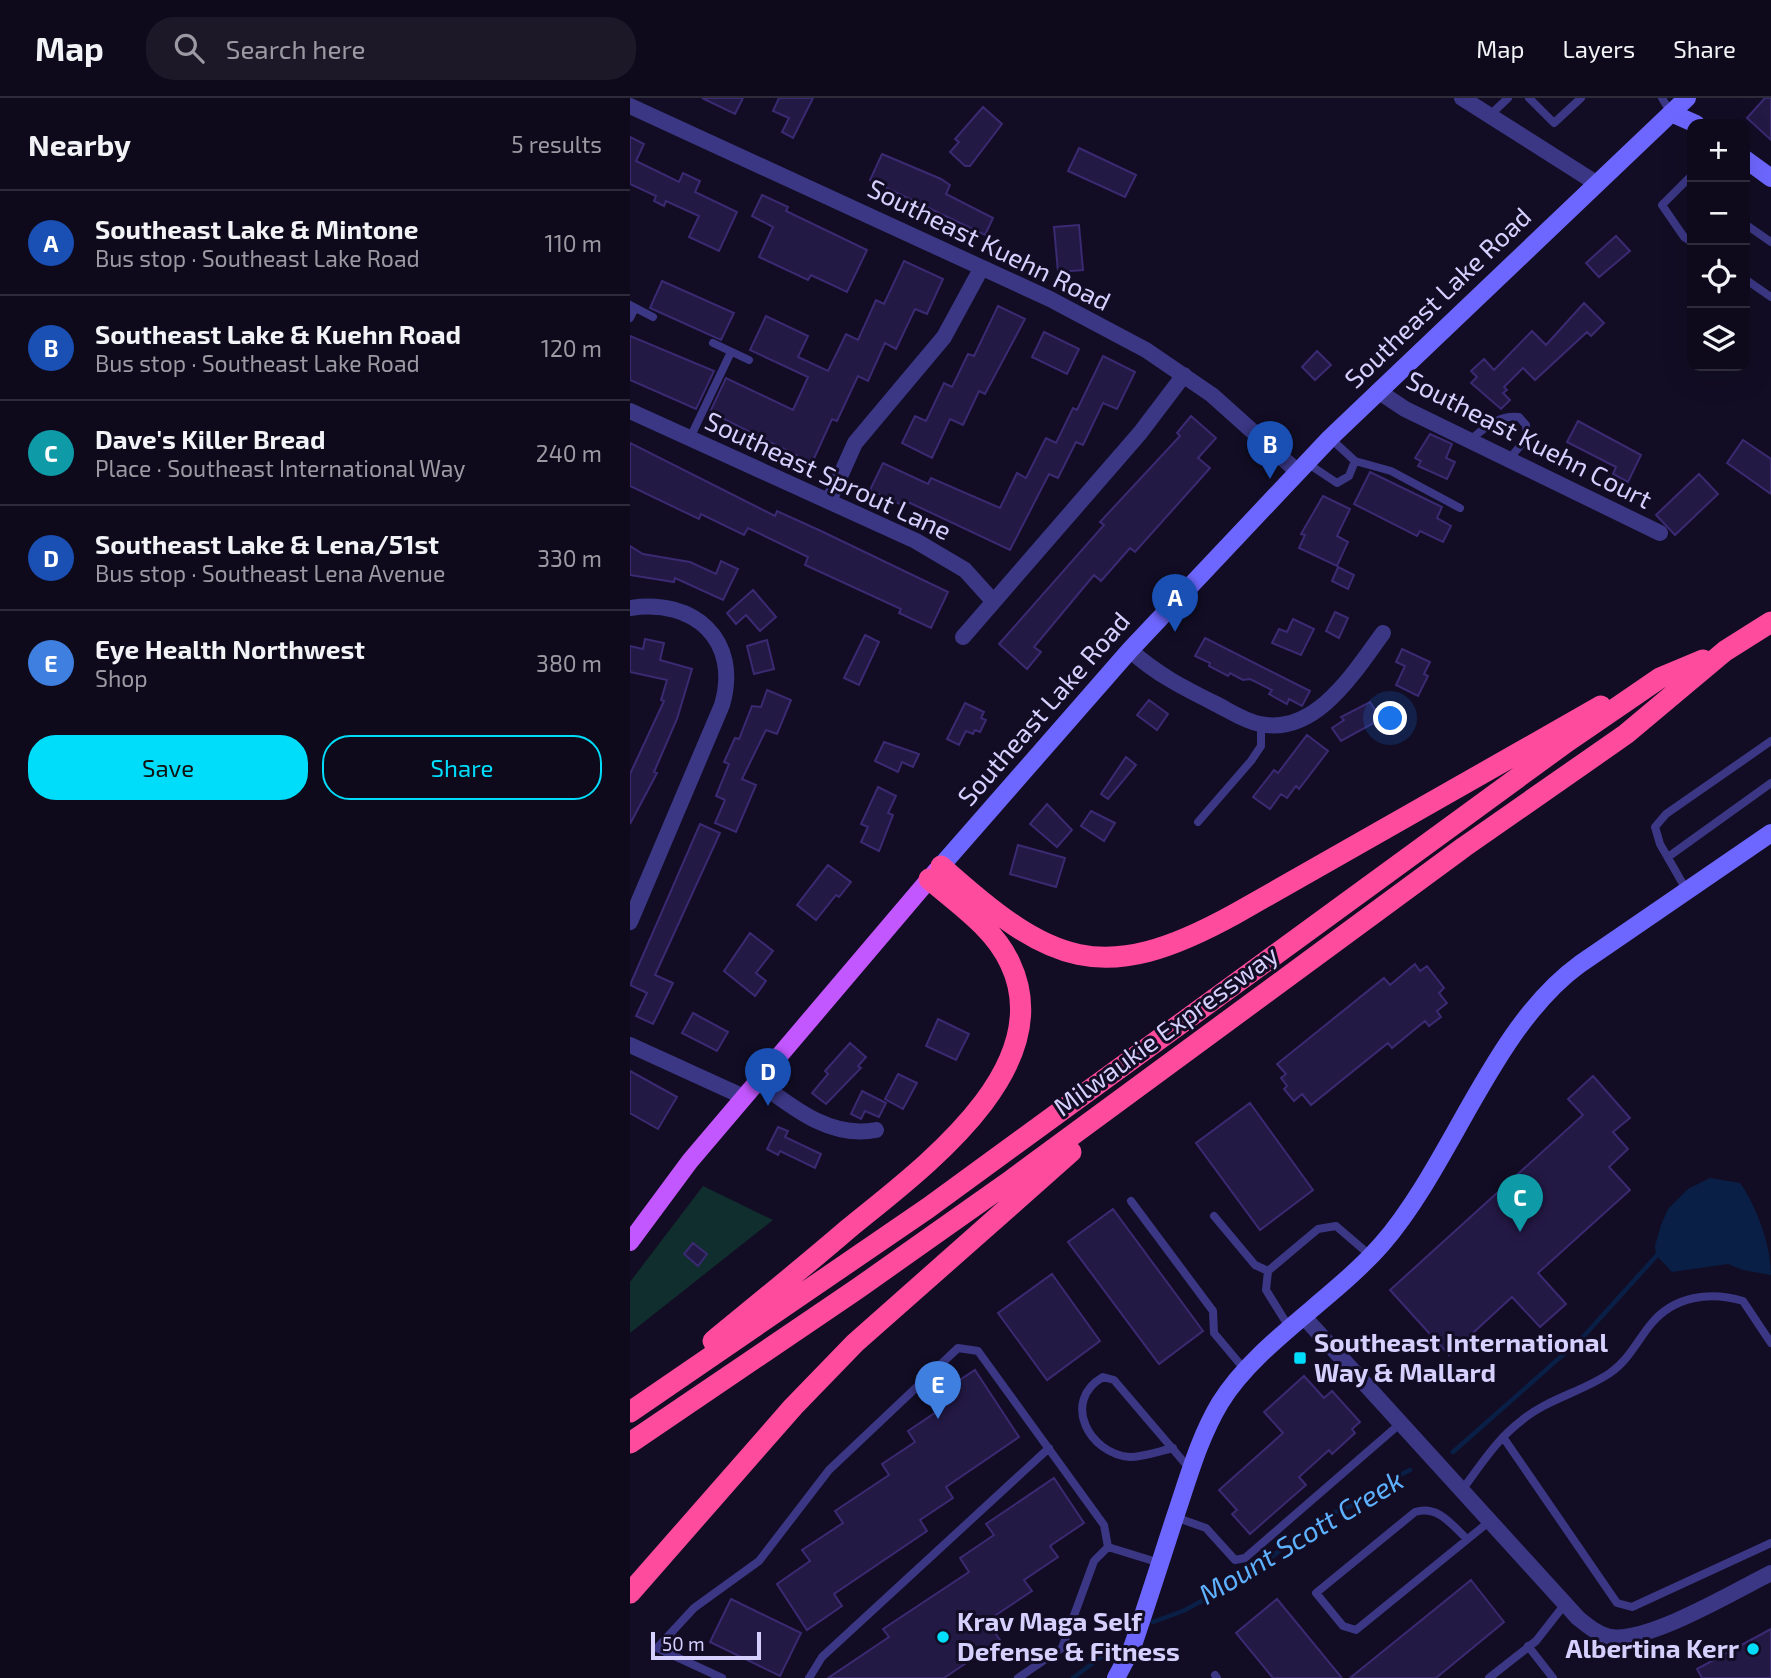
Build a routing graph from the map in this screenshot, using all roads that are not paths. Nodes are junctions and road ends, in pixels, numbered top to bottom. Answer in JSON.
{"nodes":[{"id":1,"x":1462,"y":98,"type":"edge"},
{"id":2,"x":1508,"y":98,"type":"edge"},
{"id":3,"x":1529,"y":98,"type":"edge"},
{"id":4,"x":1581,"y":98,"type":"edge"},
{"id":5,"x":1686,"y":98,"type":"edge"},
{"id":6,"x":1666,"y":105,"type":"edge"},
{"id":7,"x":630,"y":106,"type":"edge"},
{"id":8,"x":1489,"y":116,"type":"junction"},
{"id":9,"x":1688,"y":119,"type":"edge"},
{"id":10,"x":1750,"y":163,"type":"edge"},
{"id":11,"x":1771,"y":178,"type":"edge"},
{"id":12,"x":1596,"y":183,"type":"junction"},
{"id":13,"x":1687,"y":186,"type":"edge"},
{"id":14,"x":1750,"y":227,"type":"edge"},
{"id":15,"x":1687,"y":239,"type":"edge"},
{"id":16,"x":1771,"y":242,"type":"edge"},
{"id":17,"x":981,"y":269,"type":"junction"},
{"id":18,"x":1750,"y":282,"type":"edge"},
{"id":19,"x":1771,"y":297,"type":"edge"},
{"id":20,"x":632,"y":307,"type":"edge"},
{"id":21,"x":653,"y":317,"type":"dead end"},
{"id":22,"x":630,"y":318,"type":"edge"},
{"id":23,"x":713,"y":343,"type":"dead end"},
{"id":24,"x":731,"y":352,"type":"junction"},
{"id":25,"x":749,"y":360,"type":"dead end"},
{"id":26,"x":1184,"y":374,"type":"junction"},
{"id":27,"x":1378,"y":391,"type":"junction"},
{"id":28,"x":630,"y":411,"type":"edge"},
{"id":29,"x":690,"y":438,"type":"junction"},
{"id":30,"x":1330,"y":438,"type":"junction"},
{"id":31,"x":1470,"y":440,"type":"junction"},
{"id":32,"x":1509,"y":459,"type":"junction"},
{"id":33,"x":1355,"y":461,"type":"junction"},
{"id":34,"x":1303,"y":468,"type":"junction"},
{"id":35,"x":829,"y":500,"type":"junction"},
{"id":36,"x":1460,"y":508,"type":"dead end"},
{"id":37,"x":1660,"y":533,"type":"dead end"},
{"id":38,"x":993,"y":601,"type":"junction"},
{"id":39,"x":630,"y":608,"type":"edge"},
{"id":40,"x":1771,"y":622,"type":"edge"},
{"id":41,"x":1383,"y":633,"type":"dead end"},
{"id":42,"x":963,"y":636,"type":"dead end"},
{"id":43,"x":1130,"y":650,"type":"junction"},
{"id":44,"x":1725,"y":652,"type":"junction"},
{"id":45,"x":1660,"y":678,"type":"junction"},
{"id":46,"x":1261,"y":725,"type":"junction"},
{"id":47,"x":1771,"y":741,"type":"edge"},
{"id":48,"x":1771,"y":783,"type":"edge"},
{"id":49,"x":1198,"y":822,"type":"dead end"},
{"id":50,"x":1771,"y":834,"type":"edge"},
{"id":51,"x":1668,"y":857,"type":"junction"},
{"id":52,"x":935,"y":873,"type":"junction"},
{"id":53,"x":630,"y":880,"type":"edge"},
{"id":54,"x":645,"y":887,"type":"junction"},
{"id":55,"x":1687,"y":891,"type":"junction"},
{"id":56,"x":630,"y":922,"type":"edge"},
{"id":57,"x":630,"y":1045,"type":"edge"},
{"id":58,"x":1172,"y":1061,"type":"junction"},
{"id":59,"x":757,"y":1081,"type":"junction"},
{"id":60,"x":744,"y":1097,"type":"junction"},
{"id":61,"x":876,"y":1130,"type":"dead end"},
{"id":62,"x":1131,"y":1201,"type":"dead end"},
{"id":63,"x":1214,"y":1216,"type":"dead end"},
{"id":64,"x":630,"y":1242,"type":"edge"},
{"id":65,"x":1371,"y":1256,"type":"junction"},
{"id":66,"x":1268,"y":1270,"type":"junction"},
{"id":67,"x":1298,"y":1324,"type":"junction"},
{"id":68,"x":1771,"y":1343,"type":"edge"},
{"id":69,"x":1245,"y":1370,"type":"junction"},
{"id":70,"x":630,"y":1412,"type":"edge"},
{"id":71,"x":1402,"y":1422,"type":"junction"},
{"id":72,"x":1503,"y":1437,"type":"junction"},
{"id":73,"x":630,"y":1443,"type":"edge"},
{"id":74,"x":1049,"y":1448,"type":"junction"},
{"id":75,"x":1172,"y":1448,"type":"junction"},
{"id":76,"x":1191,"y":1470,"type":"junction"},
{"id":77,"x":1462,"y":1490,"type":"junction"},
{"id":78,"x":1175,"y":1517,"type":"junction"},
{"id":79,"x":1490,"y":1521,"type":"junction"},
{"id":80,"x":1467,"y":1539,"type":"junction"},
{"id":81,"x":1771,"y":1543,"type":"edge"},
{"id":82,"x":1108,"y":1548,"type":"junction"},
{"id":83,"x":1160,"y":1563,"type":"junction"},
{"id":84,"x":1771,"y":1573,"type":"edge"},
{"id":85,"x":630,"y":1593,"type":"edge"},
{"id":86,"x":1565,"y":1604,"type":"junction"},
{"id":87,"x":1528,"y":1646,"type":"junction"},
{"id":88,"x":722,"y":1678,"type":"edge"},
{"id":89,"x":809,"y":1678,"type":"edge"},
{"id":90,"x":1018,"y":1678,"type":"edge"},
{"id":91,"x":1116,"y":1678,"type":"edge"},
{"id":92,"x":1489,"y":1678,"type":"edge"},
{"id":93,"x":1553,"y":1678,"type":"edge"}],
"edges":[{"from":1,"to":8,"type":"street"},
{"from":2,"to":8,"type":"lane"},
{"from":3,"to":4,"type":"lane"},
{"from":5,"to":6,"type":"street","name":"Southeast Lake Road"},
{"from":6,"to":9,"type":"street"},
{"from":6,"to":12,"type":"street","name":"Southeast Lake Road"},
{"from":7,"to":17,"type":"street","name":"Southeast Kuehn Road"},
{"from":8,"to":12,"type":"street"},
{"from":10,"to":11,"type":"street"},
{"from":12,"to":27,"type":"street","name":"Southeast Lake Road"},
{"from":13,"to":15,"type":"lane"},
{"from":14,"to":16,"type":"lane"},
{"from":17,"to":26,"type":"street","name":"Southeast Kuehn Road"},
{"from":17,"to":35,"type":"street"},
{"from":18,"to":19,"type":"lane"},
{"from":20,"to":21,"type":"lane"},
{"from":20,"to":22,"type":"lane"},
{"from":23,"to":24,"type":"lane"},
{"from":24,"to":25,"type":"lane"},
{"from":24,"to":29,"type":"lane"},
{"from":26,"to":34,"type":"street","name":"Southeast Kuehn Road"},
{"from":26,"to":38,"type":"street"},
{"from":27,"to":30,"type":"street","name":"Southeast Lake Road"},
{"from":27,"to":31,"type":"street","name":"Southeast Kuehn Court"},
{"from":28,"to":29,"type":"street","name":"Southeast Sprout Lane"},
{"from":29,"to":35,"type":"street","name":"Southeast Sprout Lane"},
{"from":30,"to":33,"type":"lane"},
{"from":30,"to":34,"type":"street","name":"Southeast Lake Road"},
{"from":31,"to":32,"type":"street","name":"Southeast Kuehn Court"},
{"from":31,"to":32,"type":"lane"},
{"from":32,"to":37,"type":"street","name":"Southeast Kuehn Court"},
{"from":33,"to":34,"type":"lane"},
{"from":33,"to":36,"type":"lane"},
{"from":34,"to":43,"type":"street","name":"Southeast Lake Road"},
{"from":35,"to":38,"type":"street","name":"Southeast Sprout Lane"},
{"from":38,"to":42,"type":"street"},
{"from":39,"to":54,"type":"street"},
{"from":40,"to":44,"type":"highway","name":"Milwaukie Expressway"},
{"from":41,"to":46,"type":"street"},
{"from":43,"to":46,"type":"street"},
{"from":43,"to":52,"type":"street","name":"Southeast Lake Road"},
{"from":44,"to":45,"type":"highway","name":"Milwaukie Expressway"},
{"from":44,"to":58,"type":"highway","name":"Milwaukie Expressway"},
{"from":45,"to":52,"type":"highway"},
{"from":45,"to":70,"type":"highway","name":"Milwaukie Expressway"},
{"from":46,"to":49,"type":"lane"},
{"from":47,"to":51,"type":"lane"},
{"from":48,"to":51,"type":"lane"},
{"from":50,"to":55,"type":"street"},
{"from":51,"to":55,"type":"lane"},
{"from":52,"to":59,"type":"main road","name":"Southeast Lake Road"},
{"from":52,"to":70,"type":"highway"},
{"from":53,"to":54,"type":"street"},
{"from":54,"to":56,"type":"street"},
{"from":55,"to":65,"type":"street"},
{"from":57,"to":60,"type":"street"},
{"from":58,"to":73,"type":"highway","name":"Milwaukie Expressway"},
{"from":58,"to":85,"type":"highway"},
{"from":59,"to":60,"type":"main road","name":"Southeast Lake Road"},
{"from":59,"to":61,"type":"street"},
{"from":60,"to":64,"type":"main road","name":"Southeast Lake Road"},
{"from":62,"to":69,"type":"lane"},
{"from":63,"to":66,"type":"lane"},
{"from":65,"to":66,"type":"lane"},
{"from":65,"to":67,"type":"street"},
{"from":66,"to":67,"type":"lane"},
{"from":67,"to":69,"type":"street"},
{"from":67,"to":71,"type":"street"},
{"from":68,"to":72,"type":"lane"},
{"from":69,"to":76,"type":"street"},
{"from":71,"to":77,"type":"street"},
{"from":71,"to":78,"type":"lane"},
{"from":72,"to":77,"type":"lane"},
{"from":72,"to":81,"type":"lane"},
{"from":74,"to":82,"type":"lane"},
{"from":74,"to":88,"type":"lane"},
{"from":74,"to":89,"type":"lane"},
{"from":75,"to":75,"type":"lane"},
{"from":75,"to":76,"type":"lane"},
{"from":76,"to":78,"type":"street"},
{"from":77,"to":79,"type":"street"},
{"from":78,"to":83,"type":"street"},
{"from":79,"to":80,"type":"lane"},
{"from":79,"to":86,"type":"street"},
{"from":80,"to":80,"type":"lane"},
{"from":82,"to":83,"type":"lane"},
{"from":82,"to":90,"type":"lane"},
{"from":83,"to":91,"type":"street"},
{"from":84,"to":86,"type":"street"},
{"from":86,"to":87,"type":"lane"},
{"from":87,"to":92,"type":"lane"},
{"from":87,"to":93,"type":"lane"}]}
